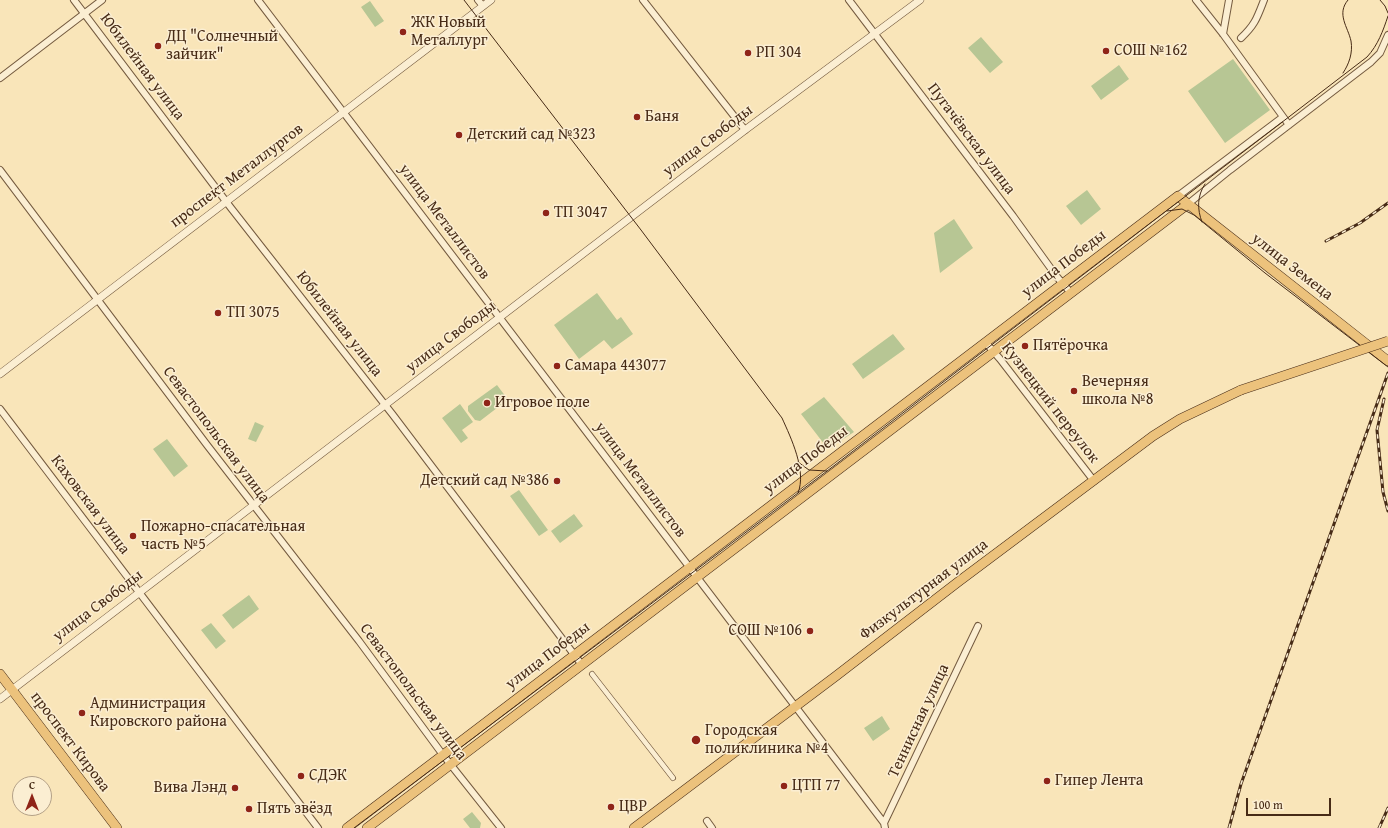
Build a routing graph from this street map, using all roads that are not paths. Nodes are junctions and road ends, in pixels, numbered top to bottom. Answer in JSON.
{"nodes":[{"id":1,"x":74,"y":0,"type":"edge"},
{"id":2,"x":102,"y":0,"type":"edge"},
{"id":3,"x":258,"y":0,"type":"edge"},
{"id":4,"x":478,"y":0,"type":"edge"},
{"id":5,"x":491,"y":0,"type":"edge"},
{"id":6,"x":643,"y":0,"type":"edge"},
{"id":7,"x":849,"y":0,"type":"edge"},
{"id":8,"x":920,"y":0,"type":"edge"},
{"id":9,"x":1196,"y":0,"type":"edge"},
{"id":10,"x":1230,"y":0,"type":"edge"},
{"id":11,"x":1264,"y":0,"type":"edge"},
{"id":12,"x":483,"y":6,"type":"junction"},
{"id":13,"x":84,"y":14,"type":"junction"},
{"id":14,"x":875,"y":34,"type":"junction"},
{"id":15,"x":1223,"y":34,"type":"junction"},
{"id":16,"x":1388,"y":35,"type":"edge"},
{"id":17,"x":1241,"y":38,"type":"dead end"},
{"id":18,"x":0,"y":78,"type":"edge"},
{"id":19,"x":344,"y":112,"type":"junction"},
{"id":20,"x":1283,"y":117,"type":"junction"},
{"id":21,"x":1289,"y":125,"type":"junction"},
{"id":22,"x":745,"y":130,"type":"junction"},
{"id":23,"x":0,"y":170,"type":"edge"},
{"id":24,"x":1178,"y":196,"type":"junction"},
{"id":25,"x":227,"y":201,"type":"junction"},
{"id":26,"x":1188,"y":204,"type":"junction"},
{"id":27,"x":1063,"y":284,"type":"junction"},
{"id":28,"x":1071,"y":293,"type":"junction"},
{"id":29,"x":97,"y":300,"type":"junction"},
{"id":30,"x":500,"y":317,"type":"junction"},
{"id":31,"x":1388,"y":341,"type":"edge"},
{"id":32,"x":986,"y":343,"type":"junction"},
{"id":33,"x":994,"y":352,"type":"junction"},
{"id":34,"x":1388,"y":361,"type":"edge"},
{"id":35,"x":0,"y":374,"type":"edge"},
{"id":36,"x":385,"y":405,"type":"junction"},
{"id":37,"x":0,"y":409,"type":"edge"},
{"id":38,"x":1094,"y":481,"type":"junction"},
{"id":39,"x":254,"y":505,"type":"junction"},
{"id":40,"x":690,"y":567,"type":"junction"},
{"id":41,"x":697,"y":577,"type":"junction"},
{"id":42,"x":140,"y":592,"type":"junction"},
{"id":43,"x":978,"y":626,"type":"dead end"},
{"id":44,"x":574,"y":655,"type":"junction"},
{"id":45,"x":582,"y":665,"type":"junction"},
{"id":46,"x":0,"y":674,"type":"edge"},
{"id":47,"x":592,"y":674,"type":"dead end"},
{"id":48,"x":12,"y":690,"type":"junction"},
{"id":49,"x":0,"y":699,"type":"edge"},
{"id":50,"x":795,"y":706,"type":"junction"},
{"id":51,"x":443,"y":755,"type":"junction"},
{"id":52,"x":450,"y":764,"type":"junction"},
{"id":53,"x":673,"y":778,"type":"dead end"},
{"id":54,"x":707,"y":821,"type":"dead end"},
{"id":55,"x":884,"y":825,"type":"edge"},
{"id":56,"x":117,"y":828,"type":"edge"},
{"id":57,"x":318,"y":828,"type":"edge"},
{"id":58,"x":347,"y":828,"type":"edge"},
{"id":59,"x":367,"y":828,"type":"edge"},
{"id":60,"x":502,"y":828,"type":"edge"},
{"id":61,"x":634,"y":828,"type":"edge"},
{"id":62,"x":712,"y":828,"type":"edge"}],
"edges":[{"from":1,"to":13,"type":"street","name":"Юбилейная улица"},
{"from":2,"to":13,"type":"street"},
{"from":3,"to":19,"type":"street","name":"улица Металлистов"},
{"from":4,"to":12,"type":"street"},
{"from":5,"to":12,"type":"street","name":"проспект Металлургов"},
{"from":6,"to":22,"type":"street"},
{"from":7,"to":14,"type":"street","name":"Пугачёвская улица"},
{"from":8,"to":14,"type":"street","name":"улица Свободы"},
{"from":9,"to":15,"type":"street"},
{"from":10,"to":15,"type":"street"},
{"from":11,"to":17,"type":"street"},
{"from":12,"to":19,"type":"street","name":"проспект Металлургов"},
{"from":13,"to":18,"type":"street"},
{"from":13,"to":25,"type":"street","name":"Юбилейная улица"},
{"from":14,"to":22,"type":"street","name":"улица Свободы"},
{"from":14,"to":27,"type":"street","name":"Пугачёвская улица"},
{"from":15,"to":20,"type":"street"},
{"from":16,"to":21,"type":"street","name":"улица Победы"},
{"from":19,"to":25,"type":"street","name":"проспект Металлургов"},
{"from":19,"to":30,"type":"street","name":"улица Металлистов"},
{"from":20,"to":21,"type":"street"},
{"from":20,"to":24,"type":"street","name":"улица Победы"},
{"from":21,"to":26,"type":"street","name":"улица Победы"},
{"from":22,"to":30,"type":"street","name":"улица Свободы"},
{"from":23,"to":29,"type":"street","name":"Севастопольская улица"},
{"from":24,"to":26,"type":"main road","name":"улица Земеца"},
{"from":24,"to":27,"type":"main road","name":"улица Победы"},
{"from":25,"to":29,"type":"street","name":"проспект Металлургов"},
{"from":25,"to":36,"type":"street","name":"Юбилейная улица"},
{"from":26,"to":28,"type":"main road","name":"улица Победы"},
{"from":26,"to":34,"type":"main road","name":"улица Земеца"},
{"from":27,"to":28,"type":"street","name":"Пугачёвская улица"},
{"from":27,"to":32,"type":"main road","name":"улица Победы"},
{"from":28,"to":33,"type":"main road","name":"улица Победы"},
{"from":29,"to":35,"type":"street","name":"проспект Металлургов"},
{"from":29,"to":39,"type":"street","name":"Севастопольская улица"},
{"from":30,"to":36,"type":"street","name":"улица Свободы"},
{"from":30,"to":40,"type":"street","name":"улица Металлистов"},
{"from":31,"to":38,"type":"main road","name":"Физкультурная улица","bridge":true},
{"from":32,"to":33,"type":"street","name":"Кузнецкий переулок"},
{"from":32,"to":40,"type":"main road","name":"улица Победы"},
{"from":33,"to":38,"type":"street","name":"Кузнецкий переулок"},
{"from":33,"to":41,"type":"main road","name":"улица Победы"},
{"from":36,"to":39,"type":"street","name":"улица Свободы"},
{"from":36,"to":44,"type":"street","name":"Юбилейная улица"},
{"from":37,"to":42,"type":"street","name":"Каховская улица"},
{"from":38,"to":50,"type":"main road","name":"Физкультурная улица"},
{"from":39,"to":42,"type":"street","name":"улица Свободы"},
{"from":39,"to":51,"type":"street","name":"Севастопольская улица"},
{"from":40,"to":41,"type":"street","name":"улица Металлистов"},
{"from":40,"to":44,"type":"main road","name":"улица Победы"},
{"from":41,"to":45,"type":"main road","name":"улица Победы"},
{"from":41,"to":50,"type":"street","name":"улица Металлистов"},
{"from":42,"to":48,"type":"street","name":"улица Свободы"},
{"from":42,"to":57,"type":"street","name":"Каховская улица"},
{"from":43,"to":55,"type":"street","name":"Теннисная улица"},
{"from":44,"to":45,"type":"street","name":"Юбилейная улица"},
{"from":44,"to":51,"type":"main road","name":"улица Победы"},
{"from":45,"to":52,"type":"main road","name":"улица Победы"},
{"from":46,"to":48,"type":"main road","name":"проспект Кирова"},
{"from":47,"to":53,"type":"street"},
{"from":48,"to":49,"type":"street","name":"улица Свободы"},
{"from":48,"to":56,"type":"main road","name":"проспект Кирова"},
{"from":50,"to":55,"type":"street","name":"улица Металлистов"},
{"from":50,"to":61,"type":"main road","name":"Физкультурная улица"},
{"from":51,"to":52,"type":"street","name":"Севастопольская улица"},
{"from":51,"to":58,"type":"main road","name":"улица Победы"},
{"from":52,"to":59,"type":"main road","name":"улица Победы"},
{"from":52,"to":60,"type":"street","name":"Севастопольская улица"},
{"from":54,"to":62,"type":"street"}]}
